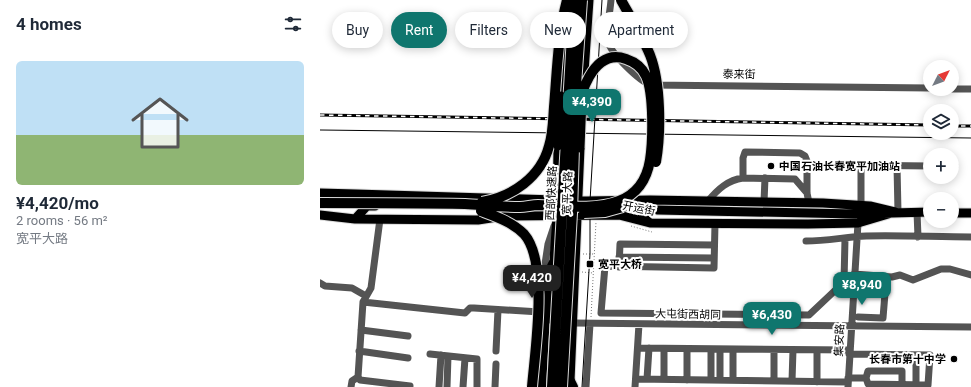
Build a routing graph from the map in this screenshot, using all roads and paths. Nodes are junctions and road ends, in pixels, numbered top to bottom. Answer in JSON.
{"nodes":[{"id":1,"x":567,"y":0,"type":"edge"},
{"id":2,"x":574,"y":0,"type":"edge"},
{"id":3,"x":582,"y":0,"type":"edge"},
{"id":4,"x":589,"y":0,"type":"edge"},
{"id":5,"x":611,"y":0,"type":"edge"},
{"id":6,"x":621,"y":0,"type":"edge"},
{"id":7,"x":923,"y":88,"type":"edge"},
{"id":8,"x":959,"y":89,"type":"edge"},
{"id":9,"x":971,"y":89,"type":"edge"},
{"id":10,"x":574,"y":121,"type":"junction"},
{"id":11,"x":844,"y":165,"type":"dead end"},
{"id":12,"x":861,"y":165,"type":"junction"},
{"id":13,"x":897,"y":166,"type":"junction"},
{"id":14,"x":923,"y":166,"type":"edge"},
{"id":15,"x":743,"y":178,"type":"junction"},
{"id":16,"x":765,"y":178,"type":"junction"},
{"id":17,"x":320,"y":193,"type":"edge"},
{"id":18,"x":356,"y":194,"type":"junction"},
{"id":19,"x":808,"y":198,"type":"junction"},
{"id":20,"x":557,"y":200,"type":"junction"},
{"id":21,"x":579,"y":200,"type":"junction"},
{"id":22,"x":650,"y":200,"type":"junction"},
{"id":23,"x":708,"y":201,"type":"junction"},
{"id":24,"x":764,"y":202,"type":"junction"},
{"id":25,"x":320,"y":203,"type":"edge"},
{"id":26,"x":367,"y":206,"type":"junction"},
{"id":27,"x":861,"y":206,"type":"junction"},
{"id":28,"x":474,"y":208,"type":"junction"},
{"id":29,"x":320,"y":209,"type":"edge"},
{"id":30,"x":657,"y":210,"type":"tunnel mouth"},
{"id":31,"x":896,"y":212,"type":"junction"},
{"id":32,"x":917,"y":212,"type":"junction"},
{"id":33,"x":923,"y":212,"type":"edge"},
{"id":34,"x":959,"y":212,"type":"edge"},
{"id":35,"x":971,"y":213,"type":"edge"},
{"id":36,"x":320,"y":215,"type":"edge"},
{"id":37,"x":557,"y":216,"type":"junction"},
{"id":38,"x":578,"y":216,"type":"junction"},
{"id":39,"x":355,"y":218,"type":"junction"},
{"id":40,"x":380,"y":219,"type":"junction"},
{"id":41,"x":596,"y":222,"type":"dead end"},
{"id":42,"x":858,"y":223,"type":"junction"},
{"id":43,"x":715,"y":224,"type":"junction"},
{"id":44,"x":628,"y":225,"type":"dead end"},
{"id":45,"x":651,"y":228,"type":"junction"},
{"id":46,"x":918,"y":237,"type":"junction"},
{"id":47,"x":971,"y":237,"type":"edge"},
{"id":48,"x":856,"y":238,"type":"junction"},
{"id":49,"x":845,"y":239,"type":"junction"},
{"id":50,"x":806,"y":240,"type":"dead end"},
{"id":51,"x":714,"y":245,"type":"junction"},
{"id":52,"x":583,"y":254,"type":"dead end"},
{"id":53,"x":595,"y":254,"type":"junction"},
{"id":54,"x":619,"y":257,"type":"junction"},
{"id":55,"x":714,"y":258,"type":"junction"},
{"id":56,"x":554,"y":264,"type":"junction"},
{"id":57,"x":619,"y":267,"type":"junction"},
{"id":58,"x":582,"y":272,"type":"dead end"},
{"id":59,"x":594,"y":273,"type":"junction"},
{"id":60,"x":971,"y":275,"type":"edge"},
{"id":61,"x":854,"y":276,"type":"junction"},
{"id":62,"x":320,"y":283,"type":"edge"},
{"id":63,"x":364,"y":299,"type":"junction"},
{"id":64,"x":498,"y":310,"type":"junction"},
{"id":65,"x":540,"y":312,"type":"junction"},
{"id":66,"x":858,"y":317,"type":"dead end"},
{"id":67,"x":573,"y":323,"type":"junction"},
{"id":68,"x":590,"y":324,"type":"junction"},
{"id":69,"x":639,"y":324,"type":"junction"},
{"id":70,"x":851,"y":326,"type":"junction"},
{"id":71,"x":971,"y":327,"type":"edge"},
{"id":72,"x":360,"y":330,"type":"junction"},
{"id":73,"x":408,"y":336,"type":"dead end"},
{"id":74,"x":638,"y":348,"type":"junction"},
{"id":75,"x":649,"y":348,"type":"junction"},
{"id":76,"x":664,"y":349,"type":"junction"},
{"id":77,"x":687,"y":349,"type":"junction"},
{"id":78,"x":711,"y":349,"type":"junction"},
{"id":79,"x":720,"y":349,"type":"junction"},
{"id":80,"x":733,"y":349,"type":"junction"},
{"id":81,"x":774,"y":350,"type":"junction"},
{"id":82,"x":793,"y":350,"type":"junction"},
{"id":83,"x":817,"y":350,"type":"junction"},
{"id":84,"x":359,"y":351,"type":"junction"},
{"id":85,"x":496,"y":351,"type":"dead end"},
{"id":86,"x":849,"y":352,"type":"junction"},
{"id":87,"x":430,"y":354,"type":"dead end"},
{"id":88,"x":916,"y":355,"type":"junction"},
{"id":89,"x":444,"y":356,"type":"junction"},
{"id":90,"x":408,"y":358,"type":"dead end"},
{"id":91,"x":465,"y":358,"type":"junction"},
{"id":92,"x":496,"y":364,"type":"dead end"},
{"id":93,"x":358,"y":378,"type":"junction"},
{"id":94,"x":866,"y":378,"type":"junction"},
{"id":95,"x":636,"y":379,"type":"junction"},
{"id":96,"x":647,"y":379,"type":"junction"},
{"id":97,"x":664,"y":379,"type":"junction"},
{"id":98,"x":687,"y":380,"type":"junction"},
{"id":99,"x":711,"y":380,"type":"junction"},
{"id":100,"x":720,"y":380,"type":"junction"},
{"id":101,"x":733,"y":380,"type":"junction"},
{"id":102,"x":774,"y":381,"type":"junction"},
{"id":103,"x":792,"y":381,"type":"junction"},
{"id":104,"x":817,"y":382,"type":"junction"},
{"id":105,"x":848,"y":382,"type":"edge"},
{"id":106,"x":902,"y":384,"type":"junction"},
{"id":107,"x":916,"y":384,"type":"junction"},
{"id":108,"x":570,"y":385,"type":"edge"},
{"id":109,"x":410,"y":386,"type":"dead end"},
{"id":110,"x":351,"y":387,"type":"edge"},
{"id":111,"x":439,"y":387,"type":"edge"},
{"id":112,"x":447,"y":387,"type":"edge"},
{"id":113,"x":463,"y":387,"type":"edge"},
{"id":114,"x":477,"y":387,"type":"edge"},
{"id":115,"x":495,"y":387,"type":"edge"},
{"id":116,"x":532,"y":387,"type":"edge"},
{"id":117,"x":536,"y":387,"type":"edge"},
{"id":118,"x":541,"y":387,"type":"edge"},
{"id":119,"x":545,"y":387,"type":"edge"},
{"id":120,"x":552,"y":387,"type":"edge"},
{"id":121,"x":562,"y":387,"type":"edge"},
{"id":122,"x":586,"y":387,"type":"edge"},
{"id":123,"x":635,"y":387,"type":"edge"}],
"edges":[{"from":1,"to":20,"type":"main road","name":"宽平大路","bridge":true},
{"from":1,"to":28,"type":"highway","bridge":true},
{"from":2,"to":120,"type":"highway","name":"西部快速路","bridge":true},
{"from":3,"to":10,"type":"highway","name":"西部快速路","bridge":true},
{"from":4,"to":21,"type":"main road","name":"宽平大路","bridge":true},
{"from":5,"to":7,"type":"street","name":"泰来街"},
{"from":6,"to":28,"type":"highway","bridge":true},
{"from":8,"to":9,"type":"street"},
{"from":10,"to":28,"type":"highway","bridge":true},
{"from":10,"to":121,"type":"highway","name":"西部快速路","bridge":true},
{"from":11,"to":12,"type":"street"},
{"from":12,"to":13,"type":"street"},
{"from":12,"to":27,"type":"street"},
{"from":13,"to":14,"type":"street"},
{"from":13,"to":31,"type":"street"},
{"from":15,"to":16,"type":"street"},
{"from":15,"to":19,"type":"street"},
{"from":15,"to":23,"type":"street"},
{"from":16,"to":19,"type":"street"},
{"from":16,"to":24,"type":"street"},
{"from":17,"to":18,"type":"main road","name":"开运街"},
{"from":18,"to":20,"type":"main road","name":"开运街"},
{"from":18,"to":26,"type":"main road"},
{"from":19,"to":24,"type":"main road","name":"开运街"},
{"from":19,"to":27,"type":"main road","name":"开运街"},
{"from":20,"to":21,"type":"main road","name":"开运街"},
{"from":20,"to":37,"type":"main road","name":"宽平大路"},
{"from":21,"to":22,"type":"main road","name":"开运街"},
{"from":21,"to":38,"type":"main road","name":"宽平大路"},
{"from":22,"to":23,"type":"main road","name":"开运街"},
{"from":22,"to":45,"type":"main road"},
{"from":23,"to":24,"type":"main road","name":"开运街"},
{"from":25,"to":28,"type":"highway","bridge":true},
{"from":26,"to":28,"type":"main road"},
{"from":26,"to":39,"type":"main road"},
{"from":27,"to":31,"type":"main road","name":"开运街"},
{"from":28,"to":29,"type":"highway"},
{"from":28,"to":116,"type":"highway","bridge":true},
{"from":30,"to":31,"type":"main road","name":"开运街"},
{"from":31,"to":32,"type":"main road","name":"开运街"},
{"from":31,"to":42,"type":"main road","name":"开运街"},
{"from":32,"to":33,"type":"main road","name":"开运街"},
{"from":32,"to":46,"type":"street"},
{"from":34,"to":35,"type":"main road"},
{"from":36,"to":39,"type":"main road","name":"开运街"},
{"from":37,"to":38,"type":"main road","name":"开运街"},
{"from":37,"to":40,"type":"main road","name":"开运街"},
{"from":37,"to":56,"type":"main road","name":"宽平大路"},
{"from":37,"to":65,"type":"street"},
{"from":38,"to":45,"type":"main road","name":"开运街"},
{"from":38,"to":67,"type":"main road","name":"宽平大路"},
{"from":39,"to":40,"type":"main road","name":"开运街"},
{"from":40,"to":63,"type":"street"},
{"from":41,"to":53,"type":"path"},
{"from":42,"to":43,"type":"main road","name":"开运街"},
{"from":42,"to":48,"type":"street","name":"集安路"},
{"from":43,"to":45,"type":"main road","name":"开运街"},
{"from":43,"to":51,"type":"street"},
{"from":44,"to":45,"type":"path"},
{"from":46,"to":47,"type":"street"},
{"from":46,"to":48,"type":"street"},
{"from":48,"to":49,"type":"street"},
{"from":48,"to":61,"type":"street","name":"集安路"},
{"from":49,"to":50,"type":"street"},
{"from":49,"to":57,"type":"street"},
{"from":51,"to":54,"type":"street"},
{"from":51,"to":55,"type":"street"},
{"from":52,"to":53,"type":"path"},
{"from":53,"to":59,"type":"path"},
{"from":54,"to":55,"type":"street"},
{"from":54,"to":57,"type":"street"},
{"from":55,"to":57,"type":"street"},
{"from":56,"to":118,"type":"highway"},
{"from":56,"to":119,"type":"main road","name":"宽平大路"},
{"from":58,"to":59,"type":"path"},
{"from":59,"to":68,"type":"path"},
{"from":60,"to":61,"type":"street"},
{"from":61,"to":66,"type":"street"},
{"from":61,"to":70,"type":"street","name":"集安路"},
{"from":62,"to":63,"type":"street"},
{"from":63,"to":64,"type":"street"},
{"from":63,"to":72,"type":"street"},
{"from":64,"to":65,"type":"street"},
{"from":64,"to":85,"type":"street"},
{"from":65,"to":117,"type":"street"},
{"from":67,"to":68,"type":"street","name":"大屯街西胡同"},
{"from":67,"to":108,"type":"main road","name":"宽平大路"},
{"from":68,"to":69,"type":"street","name":"大屯街西胡同"},
{"from":68,"to":122,"type":"street"},
{"from":69,"to":70,"type":"street","name":"大屯街西胡同"},
{"from":69,"to":74,"type":"street"},
{"from":70,"to":71,"type":"street","name":"大屯街西胡同"},
{"from":70,"to":86,"type":"street","name":"集安路"},
{"from":72,"to":73,"type":"street"},
{"from":72,"to":84,"type":"street"},
{"from":74,"to":75,"type":"street"},
{"from":74,"to":95,"type":"street"},
{"from":75,"to":76,"type":"street"},
{"from":75,"to":96,"type":"street"},
{"from":76,"to":77,"type":"street"},
{"from":76,"to":97,"type":"street"},
{"from":77,"to":78,"type":"street"},
{"from":77,"to":98,"type":"street"},
{"from":78,"to":79,"type":"street"},
{"from":78,"to":99,"type":"street"},
{"from":79,"to":80,"type":"street"},
{"from":79,"to":100,"type":"street"},
{"from":80,"to":81,"type":"street"},
{"from":80,"to":101,"type":"street"},
{"from":81,"to":82,"type":"street"},
{"from":81,"to":102,"type":"street"},
{"from":82,"to":83,"type":"street"},
{"from":82,"to":103,"type":"street"},
{"from":83,"to":86,"type":"street"},
{"from":83,"to":104,"type":"street"},
{"from":84,"to":90,"type":"street"},
{"from":84,"to":93,"type":"street"},
{"from":86,"to":88,"type":"street"},
{"from":86,"to":105,"type":"street","name":"集安路"},
{"from":87,"to":89,"type":"street"},
{"from":88,"to":107,"type":"street"},
{"from":88,"to":107,"type":"street"},
{"from":89,"to":91,"type":"street"},
{"from":89,"to":111,"type":"street"},
{"from":89,"to":112,"type":"street"},
{"from":91,"to":113,"type":"street"},
{"from":91,"to":114,"type":"street"},
{"from":92,"to":115,"type":"street"},
{"from":93,"to":109,"type":"street"},
{"from":93,"to":110,"type":"street"},
{"from":94,"to":105,"type":"street"},
{"from":94,"to":106,"type":"street"},
{"from":94,"to":106,"type":"street"},
{"from":95,"to":96,"type":"street"},
{"from":95,"to":123,"type":"street"},
{"from":96,"to":97,"type":"street"},
{"from":97,"to":98,"type":"street"},
{"from":98,"to":99,"type":"street"},
{"from":99,"to":100,"type":"street"},
{"from":100,"to":101,"type":"street"},
{"from":101,"to":102,"type":"street"},
{"from":102,"to":103,"type":"street"},
{"from":103,"to":104,"type":"street"},
{"from":104,"to":105,"type":"street"},
{"from":106,"to":107,"type":"street"}]}
